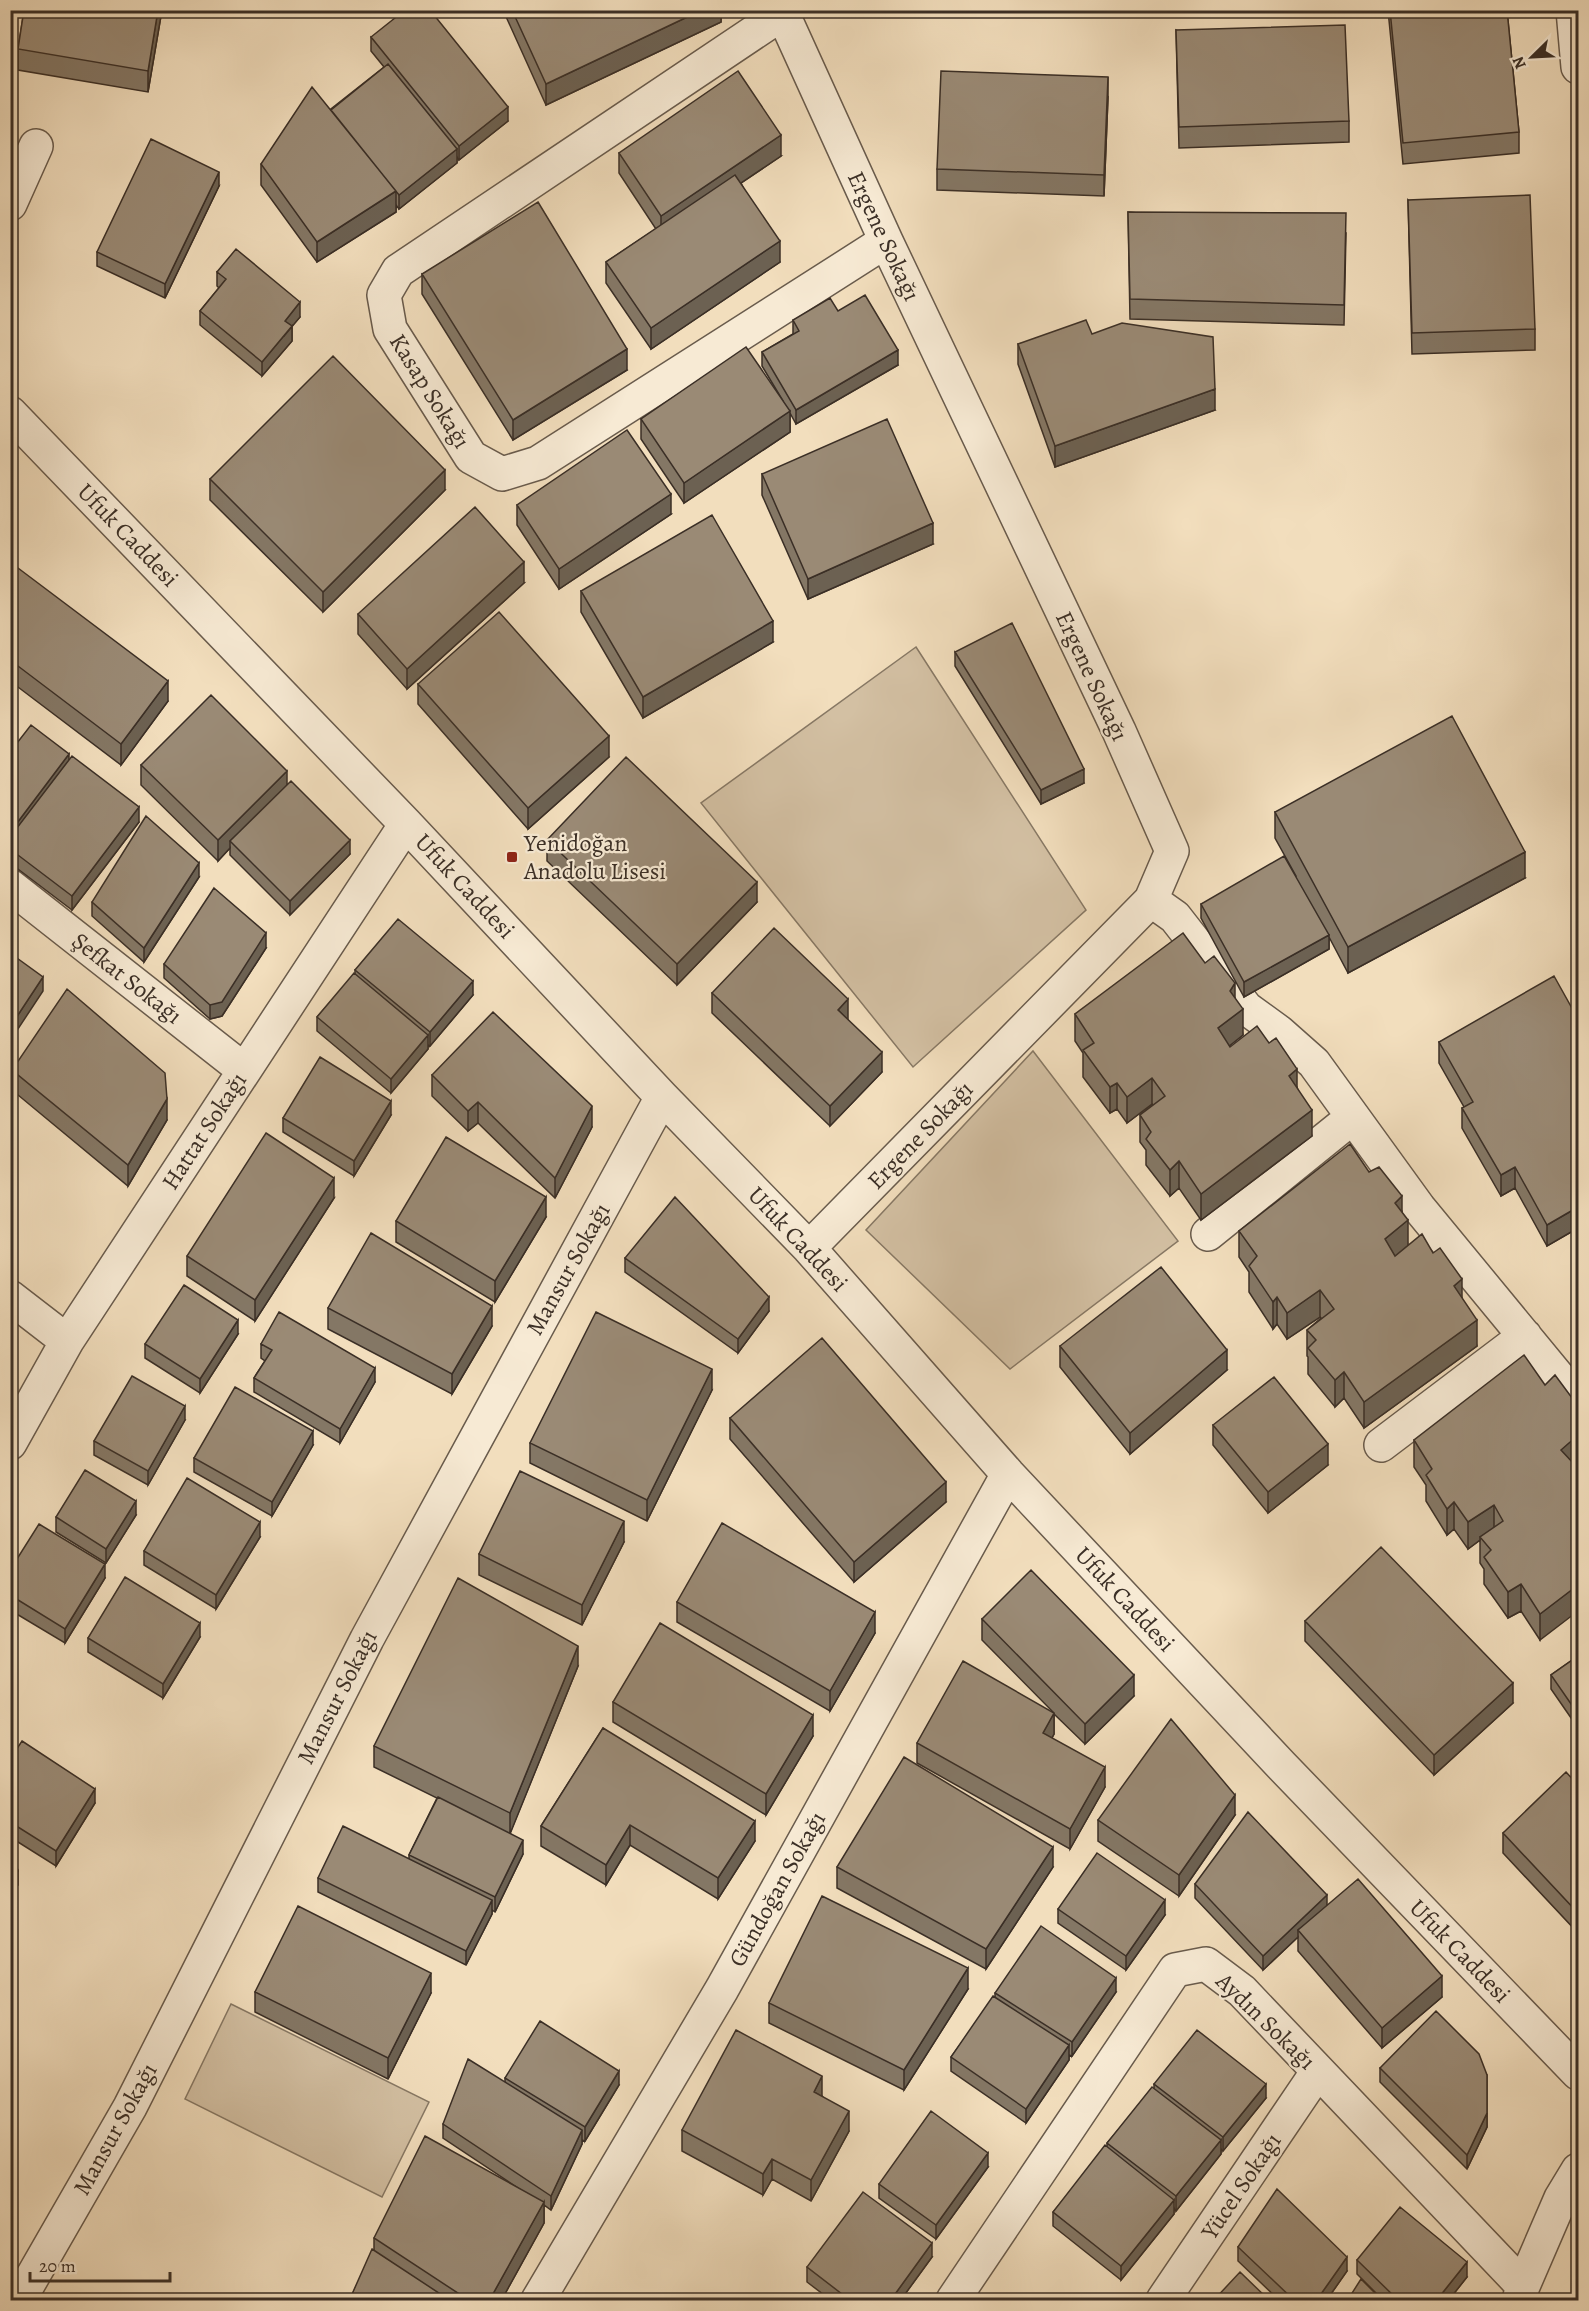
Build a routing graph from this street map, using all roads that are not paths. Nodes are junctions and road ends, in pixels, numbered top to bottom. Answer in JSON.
{"nodes":[{"id":1,"x":1573,"y":10,"type":"edge"},
{"id":2,"x":782,"y":12,"type":"edge"},
{"id":3,"x":1578,"y":67,"type":"edge"},
{"id":4,"x":36,"y":146,"type":"dead end"},
{"id":5,"x":10,"y":204,"type":"edge"},
{"id":6,"x":886,"y":241,"type":"junction"},
{"id":7,"x":10,"y":413,"type":"edge"},
{"id":8,"x":406,"y":824,"type":"junction"},
{"id":9,"x":10,"y":886,"type":"edge"},
{"id":10,"x":1151,"y":900,"type":"junction"},
{"id":11,"x":244,"y":1070,"type":"junction"},
{"id":12,"x":662,"y":1097,"type":"junction"},
{"id":13,"x":1353,"y":1117,"type":"junction"},
{"id":14,"x":1208,"y":1234,"type":"dead end"},
{"id":15,"x":809,"y":1248,"type":"junction"},
{"id":16,"x":10,"y":1297,"type":"edge"},
{"id":17,"x":1525,"y":1336,"type":"junction"},
{"id":18,"x":66,"y":1341,"type":"junction"},
{"id":19,"x":1578,"y":1401,"type":"edge"},
{"id":20,"x":10,"y":1443,"type":"edge"},
{"id":21,"x":1381,"y":1445,"type":"dead end"},
{"id":22,"x":1008,"y":1474,"type":"junction"},
{"id":23,"x":1318,"y":2071,"type":"junction"},
{"id":24,"x":1578,"y":2073,"type":"edge"},
{"id":25,"x":1578,"y":2170,"type":"edge"},
{"id":26,"x":1521,"y":2293,"type":"edge"},
{"id":27,"x":19,"y":2301,"type":"edge"},
{"id":28,"x":538,"y":2301,"type":"edge"},
{"id":29,"x":953,"y":2301,"type":"edge"},
{"id":30,"x":1163,"y":2301,"type":"edge"}],
"edges":[{"from":1,"to":3,"type":"street"},
{"from":2,"to":6,"type":"street","name":"Ergene Sokağı"},
{"from":2,"to":6,"type":"street","name":"Kasap Sokağı"},
{"from":4,"to":5,"type":"street"},
{"from":6,"to":10,"type":"street","name":"Ergene Sokağı"},
{"from":7,"to":8,"type":"street","name":"Ufuk Caddesi"},
{"from":8,"to":11,"type":"street","name":"Hattat Sokağı"},
{"from":8,"to":12,"type":"street","name":"Ufuk Caddesi"},
{"from":9,"to":11,"type":"street","name":"Şefkat Sokağı"},
{"from":10,"to":13,"type":"street"},
{"from":10,"to":15,"type":"street","name":"Ergene Sokağı"},
{"from":11,"to":18,"type":"street","name":"Hattat Sokağı"},
{"from":12,"to":15,"type":"street","name":"Ufuk Caddesi"},
{"from":12,"to":27,"type":"street","name":"Mansur Sokağı"},
{"from":13,"to":14,"type":"street"},
{"from":13,"to":17,"type":"street"},
{"from":15,"to":22,"type":"street","name":"Ufuk Caddesi"},
{"from":16,"to":18,"type":"street"},
{"from":17,"to":19,"type":"street"},
{"from":17,"to":21,"type":"street"},
{"from":18,"to":20,"type":"street","name":"Hattat Sokağı"},
{"from":22,"to":24,"type":"street","name":"Ufuk Caddesi"},
{"from":22,"to":28,"type":"street","name":"Gündoğan Sokağı"},
{"from":23,"to":26,"type":"street","name":"Aydın Sokağı"},
{"from":23,"to":29,"type":"street","name":"Aydın Sokağı"},
{"from":23,"to":30,"type":"street","name":"Yücel Sokağı"},
{"from":25,"to":26,"type":"street"}]}
